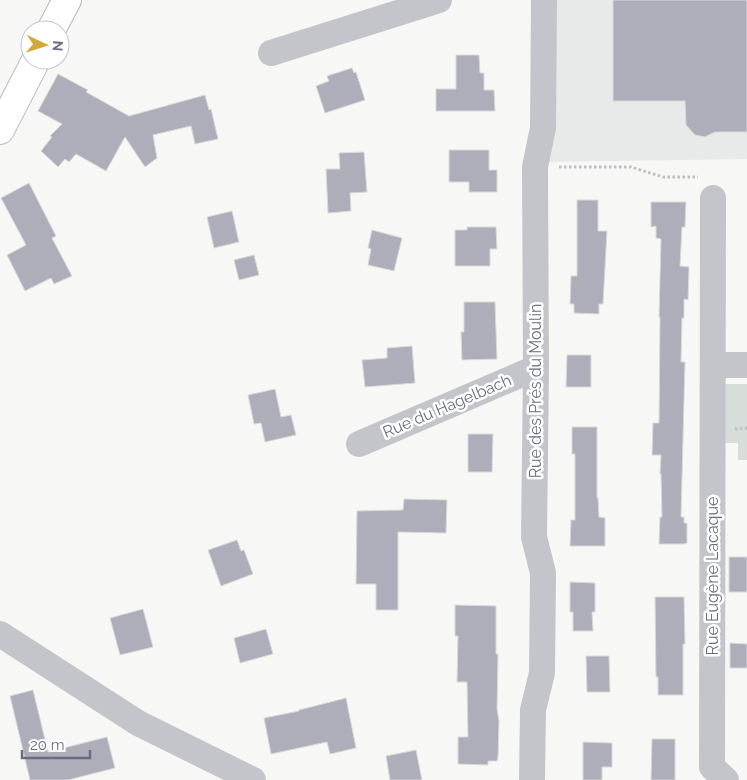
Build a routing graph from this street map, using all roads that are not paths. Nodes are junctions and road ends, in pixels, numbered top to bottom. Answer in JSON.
{"nodes":[{"id":1,"x":67,"y":0,"type":"edge"},
{"id":2,"x":438,"y":0,"type":"edge"},
{"id":3,"x":544,"y":0,"type":"edge"},
{"id":4,"x":56,"y":20,"type":"edge"},
{"id":5,"x":271,"y":53,"type":"dead end"},
{"id":6,"x":31,"y":70,"type":"edge"},
{"id":7,"x":0,"y":130,"type":"edge"},
{"id":8,"x":714,"y":198,"type":"road end"},
{"id":9,"x":713,"y":365,"type":"junction"},
{"id":10,"x":747,"y":365,"type":"edge"},
{"id":11,"x":536,"y":368,"type":"junction"},
{"id":12,"x":359,"y":444,"type":"dead end"},
{"id":13,"x":0,"y":634,"type":"edge"},
{"id":14,"x":253,"y":780,"type":"edge"},
{"id":15,"x":532,"y":780,"type":"edge"},
{"id":16,"x":726,"y":780,"type":"edge"}],
"edges":[{"from":1,"to":4,"type":"main road"},
{"from":2,"to":5,"type":"street"},
{"from":3,"to":11,"type":"street","name":"Rue des Prés du Moulin"},
{"from":6,"to":7,"type":"main road"},
{"from":8,"to":9,"type":"street","name":"Rue Eugène Lacaque"},
{"from":9,"to":10,"type":"street"},
{"from":9,"to":16,"type":"street","name":"Rue Eugène Lacaque"},
{"from":11,"to":12,"type":"street","name":"Rue du Hagelbach"},
{"from":11,"to":15,"type":"street","name":"Rue des Prés du Moulin"},
{"from":13,"to":14,"type":"street"}]}
